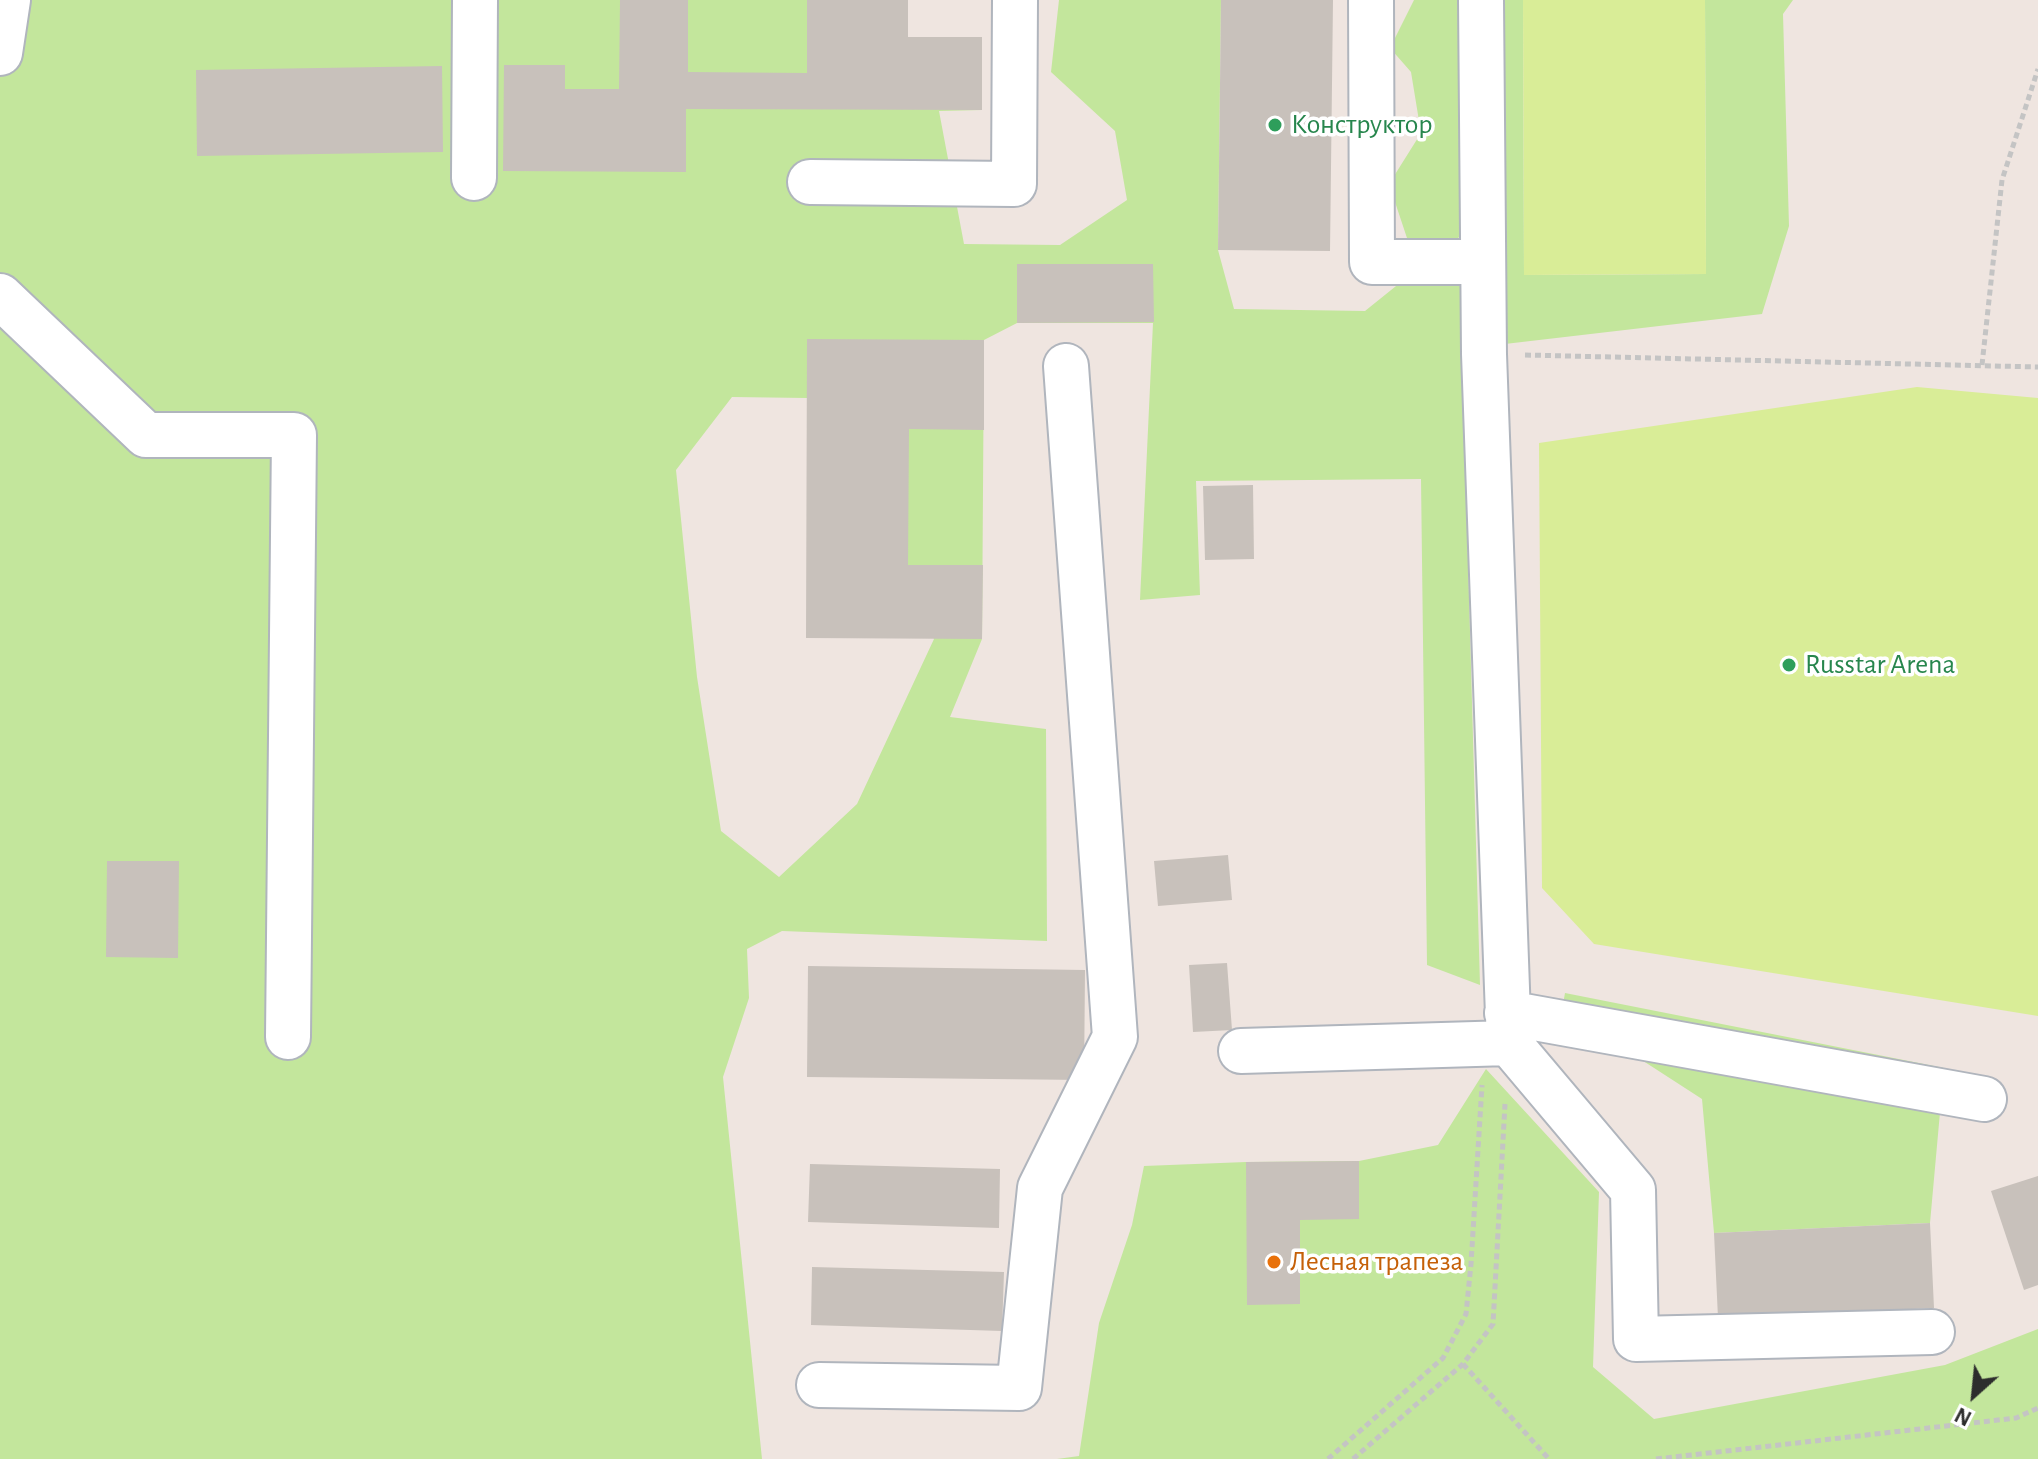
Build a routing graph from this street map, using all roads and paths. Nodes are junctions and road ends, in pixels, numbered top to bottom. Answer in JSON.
{"nodes":[{"id":1,"x":8,"y":0,"type":"edge"},
{"id":2,"x":475,"y":0,"type":"edge"},
{"id":3,"x":1015,"y":0,"type":"edge"},
{"id":4,"x":1371,"y":0,"type":"edge"},
{"id":5,"x":1481,"y":0,"type":"edge"},
{"id":6,"x":0,"y":53,"type":"edge"},
{"id":7,"x":2038,"y":69,"type":"edge"},
{"id":8,"x":474,"y":178,"type":"dead end"},
{"id":9,"x":810,"y":182,"type":"dead end"},
{"id":10,"x":1483,"y":262,"type":"junction"},
{"id":11,"x":0,"y":296,"type":"edge"},
{"id":12,"x":1484,"y":354,"type":"junction"},
{"id":13,"x":1982,"y":365,"type":"junction"},
{"id":14,"x":1066,"y":366,"type":"dead end"},
{"id":15,"x":2038,"y":367,"type":"edge"},
{"id":16,"x":1500,"y":1033,"type":"junction"},
{"id":17,"x":288,"y":1037,"type":"dead end"},
{"id":18,"x":1241,"y":1051,"type":"dead end"},
{"id":19,"x":1984,"y":1099,"type":"dead end"},
{"id":20,"x":1932,"y":1332,"type":"dead end"},
{"id":21,"x":1463,"y":1364,"type":"junction"},
{"id":22,"x":819,"y":1385,"type":"dead end"},
{"id":23,"x":2038,"y":1408,"type":"edge"},
{"id":24,"x":1328,"y":1459,"type":"edge"},
{"id":25,"x":1353,"y":1459,"type":"edge"},
{"id":26,"x":1549,"y":1459,"type":"edge"},
{"id":27,"x":1656,"y":1459,"type":"edge"}],
"edges":[{"from":1,"to":6,"type":"lane"},
{"from":2,"to":8,"type":"lane"},
{"from":3,"to":9,"type":"lane"},
{"from":4,"to":10,"type":"lane"},
{"from":5,"to":10,"type":"lane"},
{"from":7,"to":13,"type":"path"},
{"from":10,"to":12,"type":"lane"},
{"from":11,"to":17,"type":"lane"},
{"from":12,"to":13,"type":"path"},
{"from":12,"to":16,"type":"lane"},
{"from":13,"to":15,"type":"path"},
{"from":14,"to":22,"type":"lane"},
{"from":16,"to":18,"type":"lane"},
{"from":16,"to":19,"type":"lane"},
{"from":16,"to":20,"type":"lane"},
{"from":16,"to":21,"type":"path"},
{"from":16,"to":24,"type":"path"},
{"from":21,"to":25,"type":"path"},
{"from":21,"to":26,"type":"path"},
{"from":23,"to":27,"type":"path"}]}
